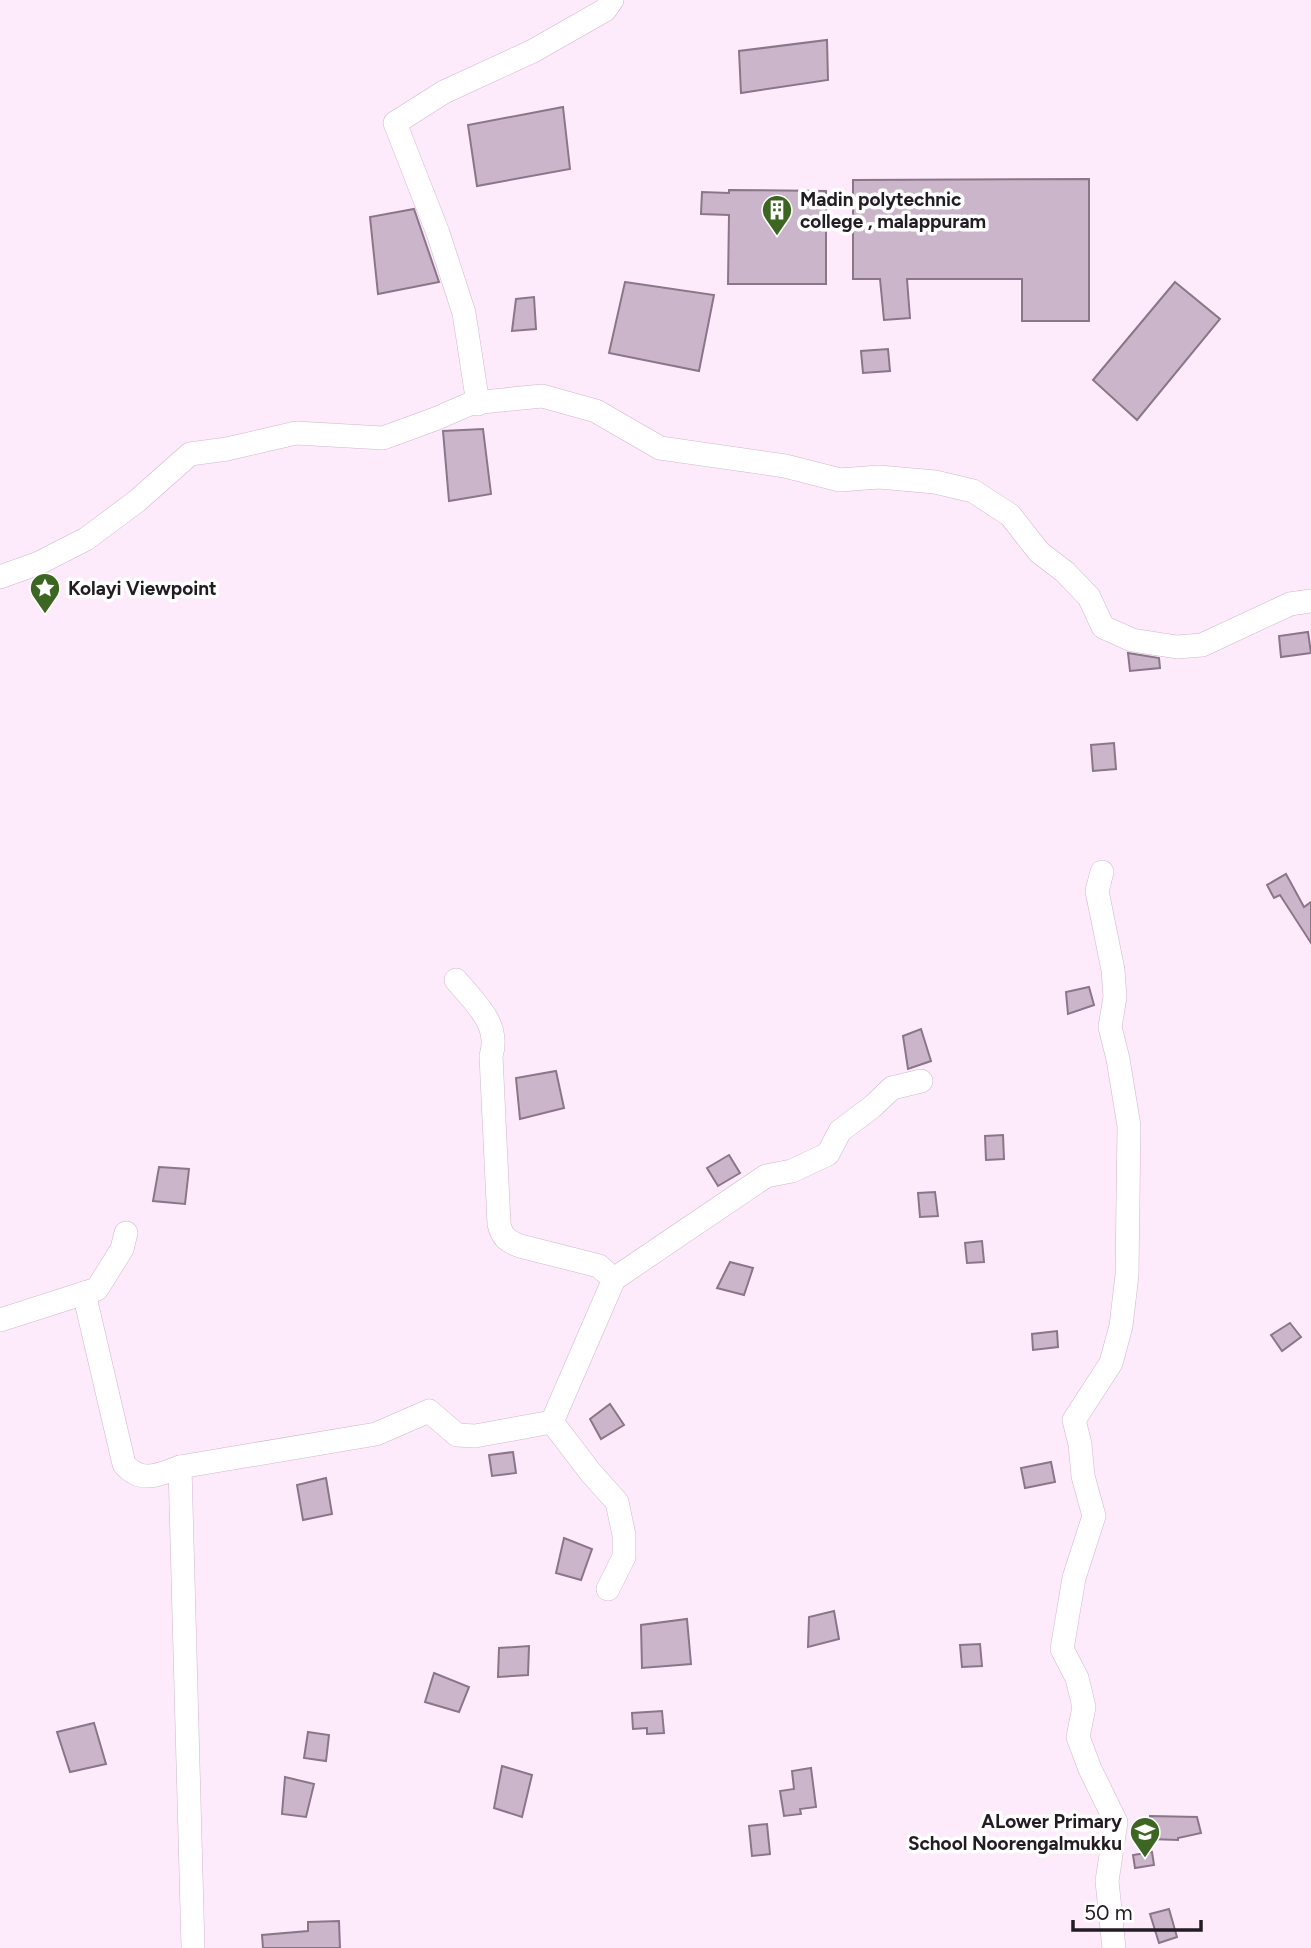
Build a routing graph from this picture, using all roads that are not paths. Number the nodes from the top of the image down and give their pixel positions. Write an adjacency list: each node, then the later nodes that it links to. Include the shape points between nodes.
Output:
1 (612, 0): 2 (street, via 605,10 533,51 444,92 395,124 439,233 464,313)
2 (478, 404): 3 (street, via 383,438 296,433 190,454 86,539); 4 (street, via 542,396 596,411 660,449 785,466 840,480 879,477 973,491 1010,515 1039,552 1089,597 1103,627 1132,640 1177,647 1202,645 1290,604)
3 (0, 577)
4 (1311, 601)
5 (1102, 872): 16 (street, via 1097,891 1115,997 1110,1027 1129,1126 1127,1275 1111,1363 1074,1420 1094,1516 1074,1578 1062,1649 1077,1678 1084,1707 1078,1737 1116,1822 1107,1881)
6 (456, 980): 9 (street, via 494,1032 491,1056 502,1236 520,1246 599,1266)
7 (921, 1081): 9 (street, via 892,1088 840,1131 828,1154 792,1171 766,1176)
8 (126, 1233): 10 (street, via 122,1249 97,1289)
9 (614, 1280): 12 (street)
10 (84, 1293): 11 (street); 13 (street, via 124,1464 142,1477)
11 (0, 1320)
12 (552, 1422): 13 (street, via 457,1435 429,1411 376,1434); 14 (street, via 617,1502 624,1558)
13 (180, 1467): 15 (street)
14 (608, 1589)
15 (194, 1948)
16 (1114, 1948)

